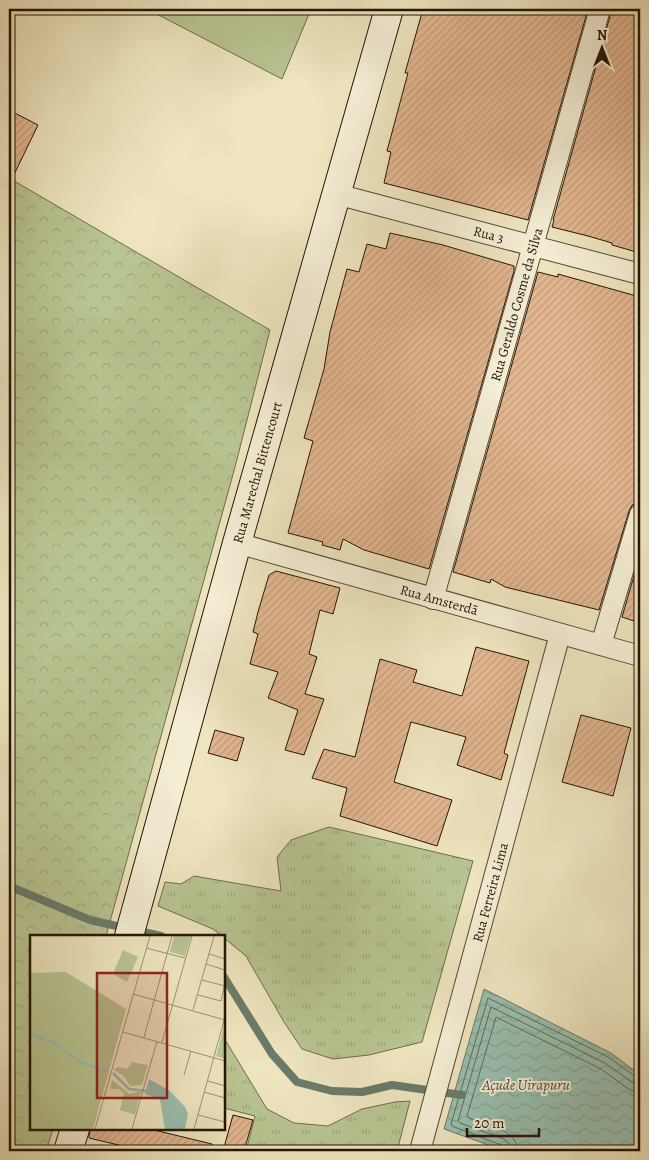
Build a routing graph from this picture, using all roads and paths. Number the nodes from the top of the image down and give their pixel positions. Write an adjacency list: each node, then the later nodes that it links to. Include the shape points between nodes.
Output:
1 (389, 9): 3 (main road, Rua Marechal Bittencourt)
2 (600, 9): 4 (street, Rua Geraldo Cosme da Silva)
3 (336, 194): 4 (street, Rua 3); 7 (main road, Rua Marechal Bittencourt)
4 (533, 247): 5 (street, Rua 3); 8 (street, Rua Geraldo Cosme da Silva)
5 (640, 274)
6 (640, 514): 10 (street)
7 (237, 544): 8 (street, Rua Amsterdã); 12 (main road, Rua Marechal Bittencourt)
8 (433, 599): 9 (street, Rua Amsterdã)
9 (560, 634): 10 (street, Rua Amsterdã); 15 (street, Rua Ferreira Lima)
10 (601, 645): 11 (street, Rua Amsterdã)
11 (640, 656)
12 (129, 935)
13 (75, 1130): 14 (main road)
14 (68, 1151)
15 (420, 1151)

